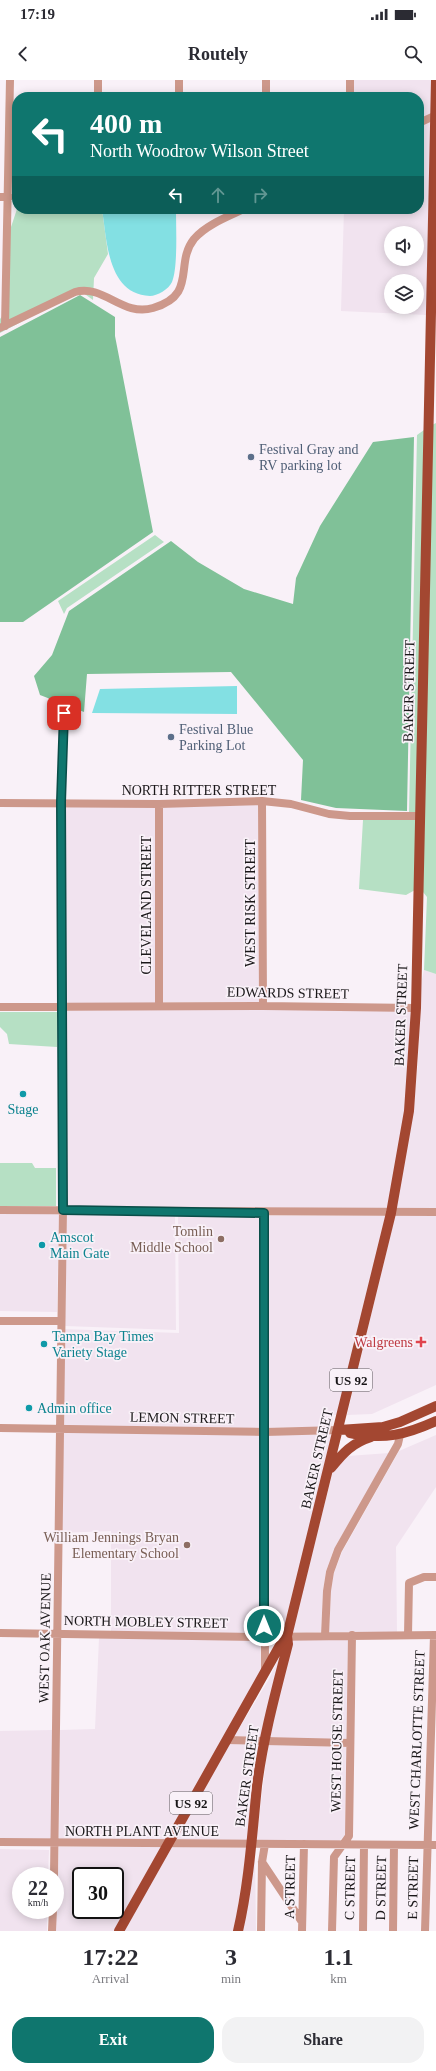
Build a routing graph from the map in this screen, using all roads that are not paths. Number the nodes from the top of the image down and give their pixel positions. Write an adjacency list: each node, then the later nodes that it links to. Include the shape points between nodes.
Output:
1 (10, 80): 14 (street)
2 (98, 80): 7 (street)
3 (179, 80): 8 (street)
4 (266, 80): 9 (street)
5 (350, 80): 10 (street)
6 (436, 80): 11 (main road, BAKER STREET / US 92)
7 (98, 92)
8 (179, 92)
9 (266, 92)
10 (350, 92)
11 (434, 116): 12 (street); 22 (main road, BAKER STREET / US 92)
12 (424, 121)
13 (0, 197): 14 (street)
14 (9, 197): 16 (street)
15 (235, 214): 16 (street, via 210,227 193,240 178,291 166,304 131,309 95,291 85,289)
16 (3, 327)
17 (64, 713): 20 (street, WEST OAK AVENUE)
18 (262, 801): 21 (street, NORTH RITTER STREET); 22 (street, NORTH RITTER STREET, via 350,816); 24 (street, WEST RISK STREET)
19 (0, 802): 20 (street, NORTH RITTER STREET)
20 (61, 802): 21 (street, NORTH RITTER STREET); 26 (street, WEST OAK AVENUE)
21 (159, 804): 23 (street, CLEVELAND STREET)
22 (420, 816): 27 (main road, BAKER STREET / US 92)
23 (159, 1006): 24 (street, EDWARDS STREET); 26 (street, EDWARDS STREET)
24 (263, 1006): 27 (street, EDWARDS STREET)
25 (0, 1007): 26 (street, EDWARDS STREET)
26 (62, 1007): 29 (street, WEST OAK AVENUE)
27 (416, 1008): 32 (main road, BAKER STREET / US 92, via 409,1111)
28 (0, 1210): 29 (street)
29 (63, 1210): 31 (street); 34 (street, WEST OAK AVENUE)
30 (436, 1212): 32 (street)
31 (264, 1213): 32 (street); 42 (street)
32 (391, 1213): 41 (main road, BAKER STREET / US 92)
33 (0, 1321): 34 (street)
34 (61, 1321): 40 (street, WEST OAK AVENUE)
35 (436, 1406): 36 (main road)
36 (418, 1414): 38 (main road); 43 (main road)
37 (436, 1421): 43 (main road)
38 (383, 1427): 41 (main road); 43 (main road)
39 (0, 1428): 40 (street, LEMON STREET)
40 (60, 1429): 42 (street, LEMON STREET); 48 (street, WEST OAK AVENUE)
41 (339, 1430): 42 (street, LEMON STREET); 44 (main road); 45 (main road, BAKER STREET / US 92)
42 (264, 1432): 54 (street)
43 (400, 1435): 44 (main road); 49 (street, via 398,1444 338,1550 330,1572 327,1591)
44 (371, 1437): 45 (main road, via 359,1440 346,1449)
45 (329, 1470): 53 (main road, BAKER STREET / US 92)
46 (436, 1577): 51 (street, via 420,1578 409,1583)
47 (0, 1633): 48 (street, NORTH MOBLEY STREET)
48 (58, 1633): 54 (street, NORTH MOBLEY STREET); 60 (street, WEST OAK AVENUE)
49 (325, 1635): 50 (street, NORTH MOBLEY STREET); 53 (street, NORTH MOBLEY STREET)
50 (352, 1635): 51 (street, NORTH MOBLEY STREET); 58 (street, WEST HOUSE STREET)
51 (408, 1635): 52 (street, NORTH MOBLEY STREET)
52 (435, 1635): 68 (street, WEST CHARLOTTE STREET)
53 (287, 1636): 54 (street, NORTH MOBLEY STREET); 55 (main road, US 92); 57 (main road, BAKER STREET / US 92, via 288,1644)
54 (264, 1637): 55 (street)
55 (265, 1675): 56 (main road, US 92)
56 (227, 1740): 57 (street); 61 (main road, US 92)
57 (264, 1742): 58 (street); 62 (main road, BAKER STREET / US 92)
58 (350, 1743): 65 (street, WEST HOUSE STREET, via 349,1836)
59 (0, 1842): 60 (street, NORTH PLANT AVENUE)
60 (55, 1843): 61 (street, NORTH PLANT AVENUE); 71 (street, WEST OAK AVENUE)
61 (167, 1843): 62 (street, NORTH PLANT AVENUE); 75 (main road, US 92)
62 (252, 1844): 63 (street, NORTH PLANT AVENUE); 76 (main road, BAKER STREET / US 92)
63 (265, 1844): 64 (street, NORTH PLANT AVENUE); 70 (street)
64 (304, 1844): 65 (street, NORTH PLANT AVENUE); 73 (street, A STREET)
65 (342, 1844): 66 (street, NORTH PLANT AVENUE); 79 (street, WEST HOUSE STREET, via 334,1857)
66 (364, 1845): 67 (street, NORTH PLANT AVENUE); 80 (street, C STREET)
67 (394, 1845): 68 (street, NORTH PLANT AVENUE); 81 (street, D STREET)
68 (427, 1845): 69 (street, NORTH PLANT AVENUE); 82 (street, E STREET)
69 (436, 1845)
70 (262, 1862): 73 (street); 77 (street)
71 (54, 1867)
72 (53, 1919): 74 (street)
73 (302, 1922): 78 (street, A STREET)
74 (52, 1931)
75 (119, 1931)
76 (238, 1931)
77 (261, 1931)
78 (302, 1931)
79 (332, 1931)
80 (363, 1931)
81 (393, 1931)
82 (425, 1931)

